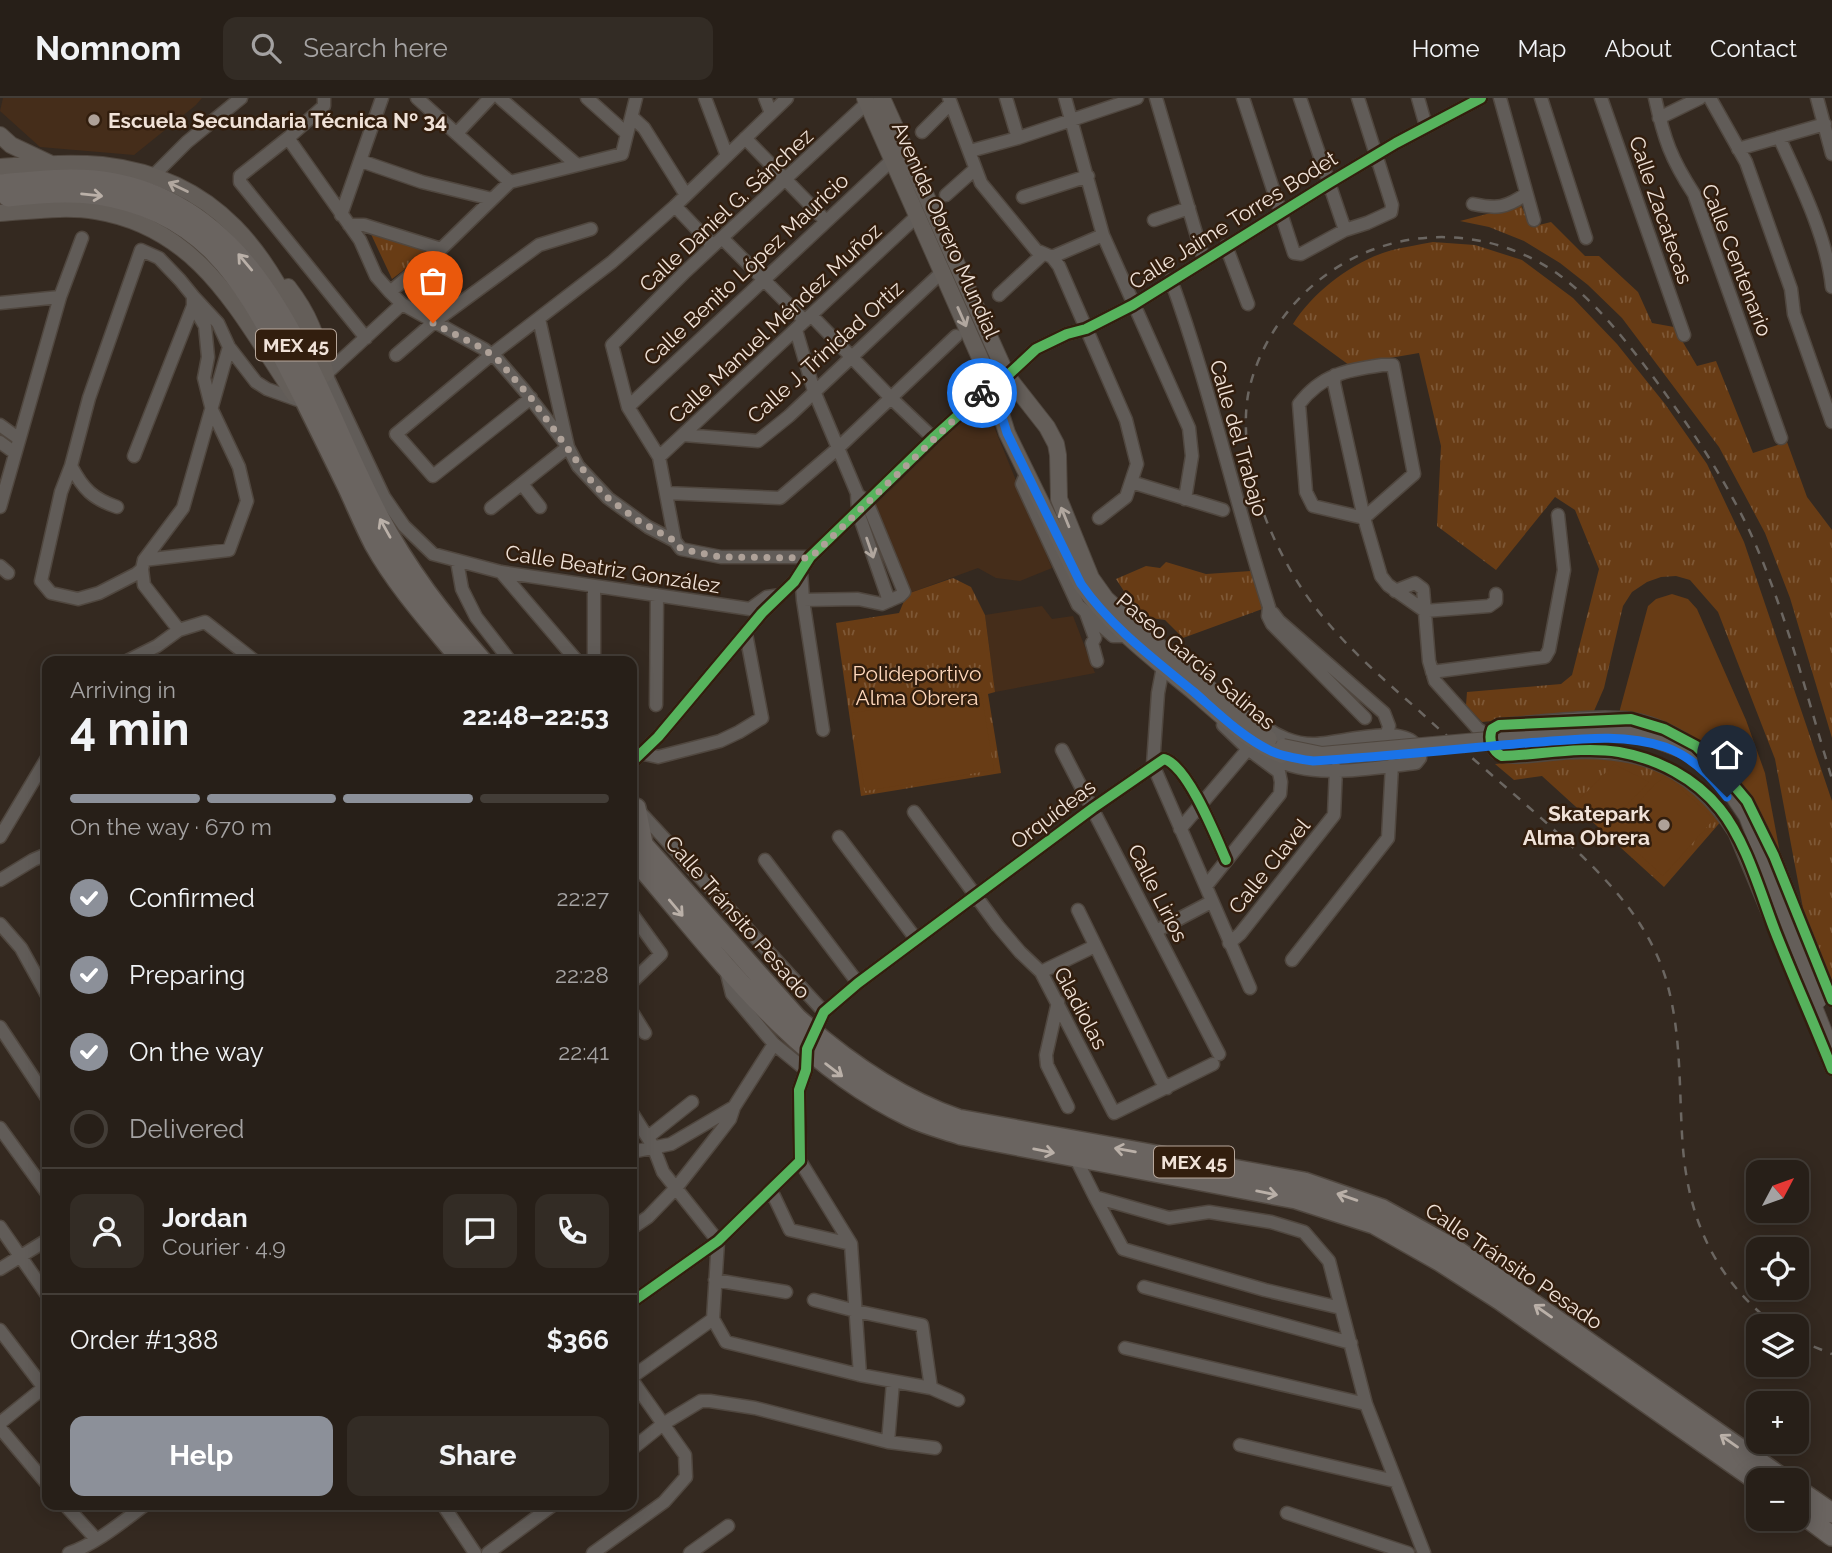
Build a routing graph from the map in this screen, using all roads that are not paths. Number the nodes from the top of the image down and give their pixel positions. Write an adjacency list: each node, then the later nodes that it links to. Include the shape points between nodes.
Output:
1 (241, 98): 55 (street)
2 (324, 98): 41 (street, via 324,106)
3 (382, 98): 50 (street)
4 (417, 98): 37 (street)
5 (490, 98): 37 (street)
6 (500, 98): 52 (street)
7 (587, 98): 38 (street)
8 (636, 98): 31 (street)
9 (705, 98): 48 (street)
10 (765, 98): 30 (street)
11 (787, 98): 30 (street)
12 (1006, 98): 43 (street)
13 (1065, 98): 32 (street)
14 (1137, 98): 32 (street)
15 (1156, 98): 69 (street)
16 (1243, 98): 70 (street)
17 (1300, 98): 59 (street)
18 (1358, 98): 47 (street)
19 (1418, 98): 35 (street)
20 (1481, 98): 35 (street, Calle Jaime Torres Bodet)
21 (1500, 98): 61 (street)
22 (1541, 98): 80 (street)
23 (1601, 98): 104 (street, Calle Zacatecas)
24 (1655, 98): 33 (street, Calle Centenario)
25 (1700, 98): 33 (street)
26 (1710, 98): 44 (street)
27 (1817, 98): 34 (street)
28 (876, 99): 49 (main road, Avenida Obrero Mundial); 57 (street, Calle Daniel G. Sánchez); 113 (main road, Avenida Obrero Mundial)
29 (950, 100): 36 (street); 45 (street)
30 (771, 113): 42 (street)
31 (632, 117): 38 (street); 62 (street, via 644,128)
32 (1071, 118): 43 (street); 56 (street)
33 (1659, 118): 128 (street, Calle Centenario, via 1674,163 1694,194)
34 (1825, 124): 40 (street); 46 (street)
35 (1426, 127): 47 (street, Calle Jaime Torres Bodet)
36 (922, 132)
37 (457, 133): 58 (street)
38 (626, 133): 52 (street, via 622,154)
39 (0, 135): 51 (main road)
40 (1779, 137): 44 (street); 91 (street, via 1809,206)
41 (288, 138): 73 (street); 106 (street, via 240,176 240,182)
42 (746, 138): 48 (street); 57 (street)
43 (1018, 138): 45 (street)
44 (1738, 149): 123 (street, via 1791,289 1794,314)
45 (970, 150): 54 (street)
46 (1832, 154)
47 (1376, 155): 59 (street, Calle Jaime Torres Bodet); 78 (street, via 1391,212)
48 (727, 156): 62 (street)
49 (891, 160): 72 (main road, Avenida Obrero Mundial); 76 (street, Calle Benito López Mauricio)
50 (361, 161): 66 (street); 73 (street)
51 (51, 164): 53 (main road); 55 (main road, via 103,166)
52 (577, 166): 58 (street)
53 (0, 167)
54 (974, 170): 63 (street); 85 (street, via 1036,250)
55 (153, 176): 87 (main road, one-way to 55, via 216,208)
56 (1088, 176): 65 (street); 79 (street)
57 (786, 180): 76 (street); 82 (street, Calle Daniel G. Sánchez)
58 (510, 182): 66 (street)
59 (1329, 183): 70 (street, Calle Jaime Torres Bodet); 78 (street)
60 (0, 184): 116 (main road, MEX 45, one-way to 60, via 282,316 253,272 219,234 188,211 105,181)
61 (1526, 194): 67 (street, via 1504,207); 75 (street)
62 (686, 195): 68 (street)
63 (946, 195)
64 (0, 197): 122 (main road, MEX 45, one-way to 122, via 97,195 139,205 188,230 248,292)
65 (1023, 197)
66 (492, 199): 84 (street)
67 (1473, 204)
68 (675, 206): 82 (street); 100 (street)
69 (1189, 208): 74 (street); 86 (street)
70 (1280, 213): 78 (street, via 1294,253 1306,253); 83 (street, Calle Jaime Torres Bodet)
71 (0, 214): 119 (main road, via 96,211 148,227 173,242 227,291)
72 (916, 217): 88 (main road, Avenida Obrero Mundial); 101 (street, Calle Manuel Méndez Muñoz)
73 (345, 220): 84 (street); 92 (street)
74 (1154, 220)
75 (1534, 220)
76 (826, 221): 89 (street, Calle Benito López Mauricio)
77 (591, 229): 102 (street, via 539,245)
78 (1345, 230)
79 (1103, 235): 85 (street); 99 (street)
80 (1586, 237)
81 (82, 238): 94 (street)
82 (718, 242): 89 (street); 120 (street, Calle Daniel G. Sánchez, via 612,345)
83 (1226, 246): 86 (street, Calle Jaime Torres Bodet); 98 (street)
84 (441, 249): 92 (street)
85 (1048, 256): 93 (street); 103 (street, via 1059,266)
86 (1204, 260): 90 (street, Calle Jaime Torres Bodet)
87 (266, 263): 111 (main road, via 305,309); 116 (main road, via 296,318)
88 (942, 272): 110 (street, Calle J. Trinidad Ortiz); 114 (main road, Avenida Obrero Mundial, one-way to 114)
89 (765, 279): 101 (street); 120 (street, Calle Benito López Mauricio)
90 (1171, 280): 99 (street, Calle Jaime Torres Bodet); 162 (street, Calle del Trabajo)
91 (1832, 288)
92 (390, 292): 97 (street)
93 (999, 295)
94 (60, 297): 96 (street); 126 (street)
95 (193, 301): 107 (street, via 218,323); 121 (street, via 205,326 208,357 204,379); 133 (street); 135 (street, via 159,258 141,250 89,398)
96 (0, 303)
97 (402, 304): 102 (street); 106 (street)
98 (1248, 304)
99 (1133, 305): 103 (street, Calle Jaime Torres Bodet); 139 (street, via 1189,428 1192,456)
100 (539, 319): 109 (street); 130 (street)
101 (804, 322): 110 (street); 115 (street); 125 (street, Calle Manuel Méndez Muñoz)
102 (433, 323): 108 (street); 109 (street)
103 (1086, 329): 113 (street, Calle Jaime Torres Bodet, via 1037,349); 136 (street, via 1126,420 1137,464)
104 (1684, 335)
105 (956, 336): 118 (street)
106 (366, 338): 111 (street)
107 (229, 347): 119 (street, via 256,382); 121 (street)
108 (396, 355)
109 (491, 355): 117 (street); 117 (street, via 396,434 433,476)
110 (853, 357): 115 (street, Calle J. Trinidad Ortiz); 118 (street)
111 (326, 374): 151 (street, Calle Beatriz González, via 395,514 433,554)
112 (1335, 375): 148 (street); 148 (street, via 1318,384 1299,404 1306,492 1313,506); 148 (street, via 1393,365 1414,474)
113 (1007, 376): 114 (street, Calle Jaime Torres Bodet); 161 (main road, Avenida Obrero Mundial, one-way to 113, via 1091,578 1059,499 1056,444)
114 (992, 384): 127 (street, Calle Jaime Torres Bodet); 161 (main road, Avenida Obrero Mundial, via 1007,433)
115 (814, 391): 125 (street, Calle J. Trinidad Ortiz, via 758,441); 131 (street)
116 (323, 397): 170 (main road, MEX 45, one-way to 116, via 403,562)
117 (531, 398): 130 (street)
118 (891, 398): 127 (street); 131 (street)
119 (298, 400): 122 (main road)
120 (628, 407): 134 (street)
121 (212, 410): 152 (street, via 183,508); 152 (street, via 239,467 247,501 229,550)
122 (312, 414): 169 (main road, MEX 45, via 374,543 405,590)
123 (1832, 422)
124 (0, 425): 126 (street)
125 (684, 435): 134 (street, Calle Manuel Méndez Muñoz)
126 (18, 438): 132 (street)
127 (933, 438): 142 (street, Calle Jaime Torres Bodet)
128 (1781, 438)
129 (0, 442): 132 (street)
130 (568, 447): 137 (street); 149 (street, via 578,466 608,498)
131 (836, 449): 138 (street, via 780,498); 142 (street)
132 (15, 453): 140 (street)
133 (134, 456)
134 (659, 457): 138 (street)
135 (71, 466): 143 (street, via 99,501); 152 (street, via 41,580 51,593 78,599 136,574)
136 (1131, 482): 139 (street); 147 (street, via 1126,498)
137 (522, 484): 141 (street); 144 (street)
138 (666, 493): 149 (street)
139 (1185, 499): 145 (street)
140 (0, 507)
141 (540, 507)
142 (862, 507): 150 (street, Calle Jaime Torres Bodet); 160 (street, one-way to 160); 160 (street, via 904,592)
143 (117, 508)
144 (491, 508)
145 (1223, 510)
146 (1558, 515): 176 (street, via 1564,569 1545,657)
147 (1099, 518)
148 (1364, 518): 156 (street, via 1381,576)
149 (675, 541): 150 (street, via 681,549 721,557)
150 (810, 558): 154 (street, Calle Jaime Torres Bodet)
151 (458, 561): 153 (street, Calle Beatriz González); 171 (street, via 462,589 471,608)
152 (143, 564): 165 (street, via 144,585)
153 (501, 572): 155 (street, Calle Beatriz González); 172 (street)
154 (801, 572): 159 (street); 163 (street, via 781,595)
155 (594, 587): 158 (street, Calle Beatriz González); 173 (street)
156 (1395, 591): 164 (street); 164 (street, via 1420,585)
157 (1496, 594): 164 (street, via 1496,601 1489,606)
158 (657, 595): 163 (street, Calle Beatriz González); 178 (street)
159 (803, 600): 160 (street); 181 (street)
160 (889, 601)
161 (1096, 606): 174 (street, via 1092,643); 175 (main road, Paseo García Salinas); 179 (main road, Paseo García Salinas)
162 (1269, 607): 180 (street, Calle del Trabajo, via 1268,616 1286,641); 183 (street, via 1279,621 1384,713)
163 (756, 611): 166 (street)
164 (1425, 611): 176 (street)
165 (179, 630): 167 (street); 168 (street, via 205,622)
166 (746, 634): 188 (street); 189 (street, via 762,718 720,741 658,757)
167 (137, 656)
168 (248, 656)
169 (459, 656)
170 (478, 656)
171 (507, 656)
172 (573, 656)
173 (594, 656)
174 (1097, 661)
175 (1163, 667): 177 (main road, Paseo García Salinas); 190 (street)
176 (1432, 672): 184 (street, via 1442,691)
177 (1207, 704): 182 (main road, Paseo García Salinas); 185 (street)
178 (656, 705)
179 (1237, 713): 183 (street, via 1250,716 1281,737 1310,744); 187 (main road, Paseo García Salinas)
180 (1365, 718)
181 (823, 730)
182 (1242, 733): 187 (main road, Paseo García Salinas, via 1270,750); 193 (street, via 1254,748 1276,761 1309,769)
183 (1387, 734): 191 (street, via 1412,741 1420,758 1416,763)
184 (1489, 736): 224 (street, via 1499,725 1631,719 1664,729 1696,747 1747,801 1774,856); 234 (street, via 1502,756 1618,752 1665,766 1699,788 1735,833)
185 (1248, 749): 194 (street); 205 (street, via 1279,772 1280,794)
186 (1062, 750): 196 (street, Calle Lirios)
187 (1283, 751): 224 (main road, Paseo García Salinas, bridge, via 1313,761 1601,738 1636,740 1673,750 1709,775 1738,814)
188 (637, 756)
189 (637, 757)
190 (1153, 765): 194 (street, via 1164,759 1174,764); 196 (street, Orquídeas); 198 (street)
191 (1392, 765): 193 (street); 217 (street, via 1388,838)
192 (42, 766): 199 (street)
193 (1336, 769): 215 (street, Calle Clavel, via 1334,815)
194 (1202, 803): 198 (street); 205 (street)
195 (637, 807): 226 (street)
196 (1093, 808): 208 (street, Orquídeas); 213 (street, Calle Lirios)
197 (915, 812): 208 (street, Gladiolas)
198 (1180, 829): 207 (street)
199 (0, 837)
200 (839, 837): 214 (street)
201 (637, 854): 231 (main road, Calle Tránsito Pesado / MEX 45, via 775,995)
202 (637, 855): 218 (main road, Calle Tránsito Pesado / MEX 45, one-way to 218)
203 (42, 856): 206 (street)
204 (765, 860): 221 (street)
205 (1226, 860): 207 (street)
206 (0, 880)
207 (1206, 886): 209 (street)
208 (977, 895): 214 (street, Orquídeas); 219 (street, Gladiolas, via 1020,953)
209 (1211, 902): 213 (street); 215 (street)
210 (1078, 910): 216 (street)
211 (637, 921): 220 (street, via 661,954)
212 (0, 924): 222 (street, via 21,948)
213 (1156, 931): 236 (street, Calle Lirios, via 1216,1059)
214 (916, 939): 221 (street, Orquídeas)
215 (1229, 943): 223 (street)
216 (1096, 946): 219 (street); 236 (street)
217 (1292, 960)
218 (726, 969): 231 (main road, Calle Tránsito Pesado / MEX 45, via 758,1004); 232 (street, via 732,994)
219 (1041, 972): 225 (street, Gladiolas)
220 (637, 977)
221 (858, 983): 226 (street, Orquídeas)
222 (42, 986)
223 (1250, 988)
224 (1821, 1001): 229 (main road, Paseo García Salinas); 233 (main road, Paseo García Salinas)
225 (1058, 1002): 236 (street, Gladiolas, via 1114,1113); 240 (street, via 1046,1065)
226 (824, 1012): 231 (street)
227 (637, 1020): 230 (street)
228 (0, 1027): 237 (street)
229 (1832, 1028)
230 (645, 1033)
231 (810, 1041): 235 (street); 245 (main road, Calle Tránsito Pesado / MEX 45, one-way to 245, via 871,1096 912,1118 961,1135); 285 (main road, Calle Tránsito Pesado / MEX 45, one-way to 231, via 1458,1251 1382,1209 1304,1182 958,1119 916,1102)
232 (775, 1044): 235 (street); 239 (street)
233 (1832, 1052)
234 (1832, 1069)
235 (806, 1070): 246 (street, via 799,1090)
236 (1167, 1088)
237 (42, 1090)
238 (692, 1102): 243 (street)
239 (734, 1107): 243 (street, via 671,1144); 248 (street, via 730,1119)
240 (1068, 1107)
241 (637, 1121): 243 (street)
242 (0, 1128): 247 (street)
243 (650, 1142): 244 (street); 248 (street)
244 (637, 1149)
245 (1076, 1157): 250 (street); 286 (main road, Calle Tránsito Pesado / MEX 45, one-way to 286, via 1296,1199 1374,1224 1500,1300)
246 (800, 1161): 249 (street); 255 (street)
247 (42, 1186)
248 (676, 1188): 251 (street); 253 (street)
249 (771, 1191): 253 (street); 255 (street, via 790,1230)
250 (1095, 1197): 264 (street, via 1123,1249); 264 (street, via 1169,1218 1209,1212 1304,1232 1329,1261)
251 (637, 1225)
252 (0, 1227): 256 (street)
253 (718, 1241): 258 (street); 262 (street)
254 (42, 1243): 256 (street)
255 (851, 1244): 265 (street)
256 (21, 1256): 257 (street); 259 (street)
257 (0, 1269)
258 (715, 1280): 261 (street); 266 (street)
259 (42, 1287)
260 (1144, 1287): 268 (street)
261 (786, 1292)
262 (637, 1298)
263 (814, 1300): 265 (street)
264 (1341, 1308): 268 (street)
265 (856, 1311): 271 (street); 275 (street, via 922,1325)
266 (713, 1319): 270 (street); 271 (street, via 726,1342)
267 (0, 1330): 273 (street)
268 (1350, 1343): 278 (street)
269 (1125, 1348): 278 (street)
270 (637, 1374)
271 (860, 1375): 272 (street)
272 (893, 1382): 275 (street); 281 (street)
273 (42, 1383)
274 (637, 1385): 279 (street)
275 (931, 1388): 277 (street)
276 (42, 1391): 280 (street)
277 (958, 1400)
278 (1366, 1404): 288 (street)
279 (663, 1424): 281 (street, via 701,1401 710,1401 755,1408); 282 (street); 303 (street, via 685,1455 686,1477 664,1502)
280 (0, 1426): 287 (street)
281 (888, 1443): 284 (street)
282 (637, 1445)
283 (1240, 1445): 288 (street)
284 (935, 1448)
285 (1768, 1468)
286 (1746, 1473)
287 (42, 1478)
288 (1395, 1481): 306 (street)
289 (1809, 1497): 295 (main road)
290 (70, 1510): 299 (street)
291 (138, 1510): 299 (street)
292 (449, 1510): 301 (street)
293 (546, 1510): 302 (street)
294 (1287, 1513): 305 (street)
295 (1832, 1513)
296 (1809, 1519): 298 (main road)
297 (728, 1525): 304 (street)
298 (1832, 1536)
299 (96, 1539): 300 (street)
300 (69, 1553)
301 (475, 1553)
302 (488, 1553)
303 (593, 1553)
304 (690, 1553)
305 (1408, 1553)
306 (1424, 1553)

